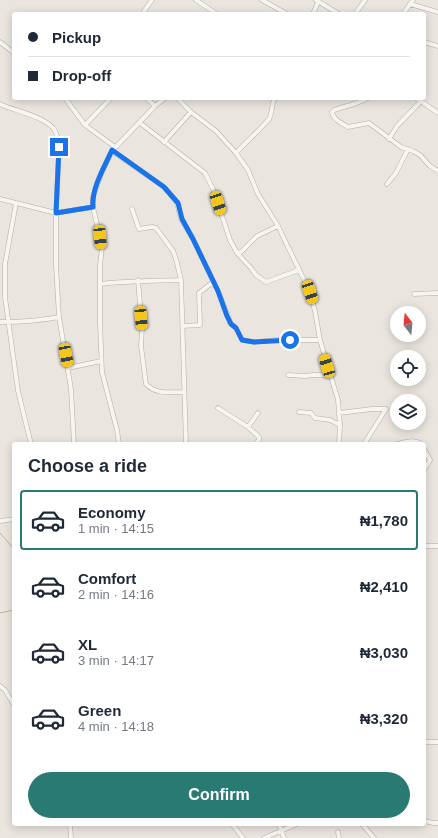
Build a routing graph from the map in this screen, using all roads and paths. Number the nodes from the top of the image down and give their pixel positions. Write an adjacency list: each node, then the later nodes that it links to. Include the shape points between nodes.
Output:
1 (152, 0): 7 (street)
2 (196, 0): 8 (street)
3 (262, 0): 9 (street)
4 (366, 0): 12 (street)
5 (317, 1): 10 (street); 11 (street)
6 (411, 2): 13 (street); 14 (street)
7 (143, 12)
8 (214, 12)
9 (283, 12)
10 (314, 12)
11 (335, 12)
12 (357, 12)
13 (404, 12)
14 (438, 12)
15 (0, 42): 18 (street)
16 (426, 43): 17 (street)
17 (438, 46)
18 (12, 51)
19 (67, 100): 32 (street)
20 (109, 100): 32 (street)
21 (148, 100): 28 (street)
22 (162, 100): 28 (street)
23 (179, 100): 29 (street)
24 (274, 100): 37 (street, via 273,112 268,119)
25 (364, 100): 33 (street, via 334,110 333,115 348,127 369,124)
26 (421, 101): 30 (street); 33 (street, via 397,126)
27 (0, 104): 44 (street, via 42,120 55,132 59,147)
28 (155, 106): 31 (street)
29 (190, 112): 34 (street); 37 (street, via 216,131)
30 (438, 113)
31 (140, 123): 34 (street); 35 (street)
32 (85, 124): 35 (street)
33 (389, 139): 36 (street)
34 (164, 142): 46 (street, via 205,173)
35 (114, 149): 42 (street, via 102,172 93,197); 56 (street, via 164,187 178,203 182,219 218,291)
36 (408, 149): 38 (street, via 420,155); 39 (street, via 396,173)
37 (236, 153): 45 (street)
38 (438, 171)
39 (387, 184)
40 (0, 199): 41 (street)
41 (16, 203): 44 (street); 55 (street, via 5,264 5,297)
42 (93, 207): 44 (street); 50 (street, via 102,247)
43 (132, 209): 49 (street, via 139,229 156,228 167,242 176,259)
44 (56, 213): 53 (street)
45 (278, 226): 46 (street, via 257,236); 47 (street)
46 (237, 253): 47 (street, via 256,275 266,282)
47 (299, 270): 58 (street, via 316,311)
48 (138, 280): 49 (street); 50 (street); 63 (street, via 141,346 146,384 160,392)
49 (181, 280): 57 (street)
50 (101, 284): 59 (street)
51 (438, 293): 52 (street)
52 (414, 294)
53 (58, 317): 55 (street); 60 (street)
54 (0, 322): 55 (street)
55 (9, 322): 70 (street, via 18,391)
56 (231, 324): 57 (street, via 213,282 199,293 200,325); 58 (street, via 242,340)
57 (183, 326): 63 (street)
58 (320, 340): 61 (street)
59 (101, 361): 60 (street); 72 (street)
60 (68, 368): 71 (street)
61 (330, 375): 62 (street); 67 (street, via 338,400)
62 (288, 376)
63 (184, 392): 73 (street)
64 (218, 408): 69 (street)
65 (299, 412): 68 (street, via 310,413 315,418 330,420)
66 (258, 413): 69 (street)
67 (339, 413): 68 (street); 76 (street, via 386,409)
68 (340, 425): 75 (street)
69 (248, 427): 74 (street, via 259,437)
70 (31, 442)
71 (74, 442)
72 (119, 442)
73 (186, 442)
74 (256, 442)
75 (339, 442)
76 (365, 442)
77 (408, 442): 78 (street)
78 (419, 442)
79 (426, 453): 80 (street, via 430,460)
80 (426, 467)
81 (12, 519): 82 (street)
82 (0, 521)
83 (426, 546): 84 (street)
84 (438, 546)
85 (0, 686): 86 (street)
86 (12, 702)
87 (426, 742): 88 (street)
88 (438, 742)
89 (426, 822): 90 (street)
90 (438, 823)
91 (70, 826): 98 (street)
92 (234, 826): 99 (street)
93 (280, 826): 96 (street)
94 (292, 826): 96 (street)
95 (364, 826): 103 (street)
96 (281, 831): 100 (street); 101 (street)
97 (338, 832): 102 (street)
98 (71, 838)
99 (243, 838)
100 (264, 838)
101 (284, 838)
102 (339, 838)
103 (374, 838)

